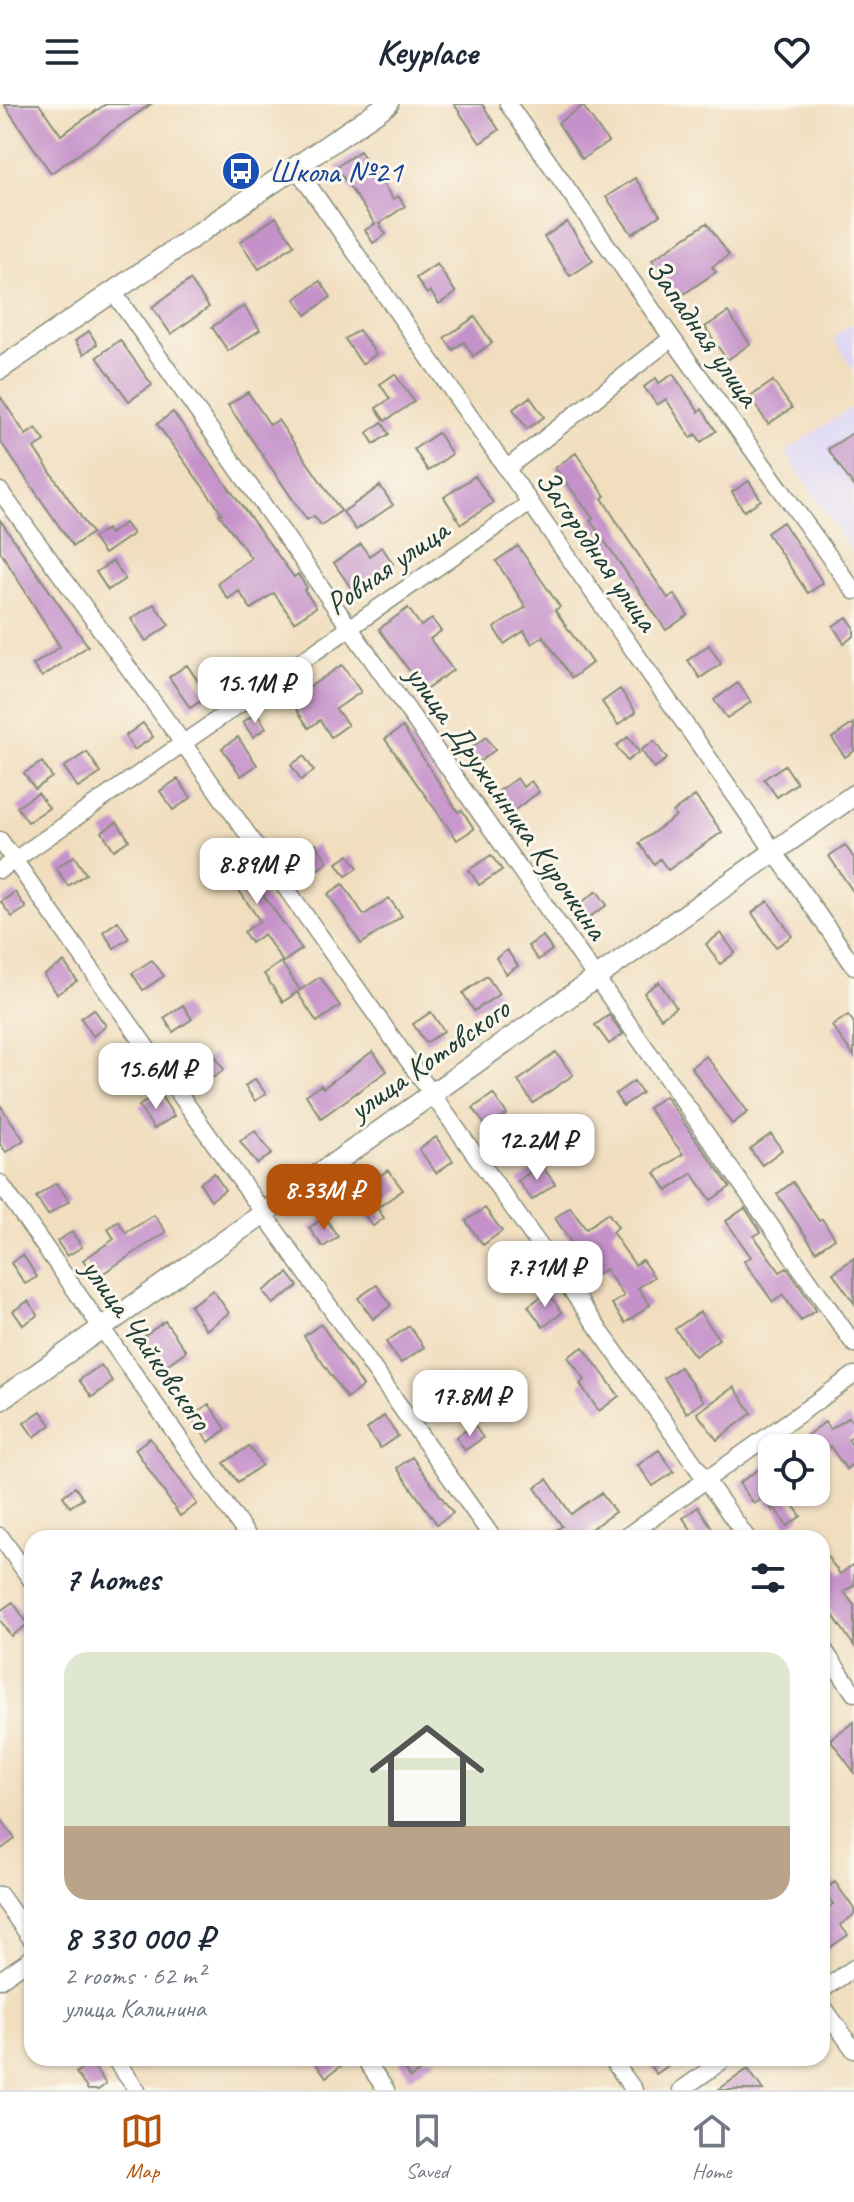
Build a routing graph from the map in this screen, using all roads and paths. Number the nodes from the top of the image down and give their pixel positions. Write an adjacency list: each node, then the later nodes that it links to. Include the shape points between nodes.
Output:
1 (388, 104): 3 (street)
2 (508, 104): 5 (street, Западная улица)
3 (295, 166): 4 (street); 7 (street, Загородная улица)
4 (114, 293): 6 (street); 11 (street, улица Дружинника Курочкина)
5 (672, 338): 7 (street); 10 (street, Западная улица)
6 (0, 369)
7 (506, 469): 9 (street, Загородная улица)
8 (0, 491): 12 (street)
9 (530, 503): 11 (street, Ровная улица); 15 (street, Загородная улица)
10 (854, 591)
11 (350, 627): 12 (street, Ровная улица); 18 (street, улица Дружинника Курочкина)
12 (183, 743): 16 (street, Ровная улица); 19 (street)
13 (854, 795): 15 (street, улица Котовского)
14 (0, 840): 16 (street)
15 (773, 853): 17 (street, Загородная улица); 18 (street, улица Котовского)
16 (7, 865): 21 (street)
17 (854, 966)
18 (596, 978): 19 (street, улица Котовского); 23 (street, улица Дружинника Курочкина)
19 (431, 1095): 21 (street, улица Котовского); 26 (street)
20 (0, 1183): 22 (street, улица Чайковского)
21 (264, 1213): 22 (street, улица Котовского); 28 (street)
22 (102, 1328): 25 (street, улица Котовского); 27 (street, улица Чайковского)
23 (854, 1344)
24 (854, 1375): 26 (street)
25 (0, 1400)
26 (707, 1479): 29 (street); 30 (street)
27 (243, 1530)
28 (487, 1530)
29 (635, 1530)
30 (742, 1530)
31 (0, 1536): 32 (street)
32 (24, 1570)
33 (830, 1658): 34 (street)
34 (854, 1693)
35 (0, 1895): 36 (street)
36 (24, 1929)
37 (24, 1964): 39 (street)
38 (854, 1968): 40 (street)
39 (0, 1980)
40 (830, 1984)
41 (830, 2016): 42 (street)
42 (854, 2050)
43 (120, 2066): 47 (street)
44 (370, 2066): 48 (street)
45 (617, 2066): 49 (street)
46 (715, 2066): 50 (street)
47 (137, 2090)
48 (386, 2090)
49 (634, 2090)
50 (681, 2090)

